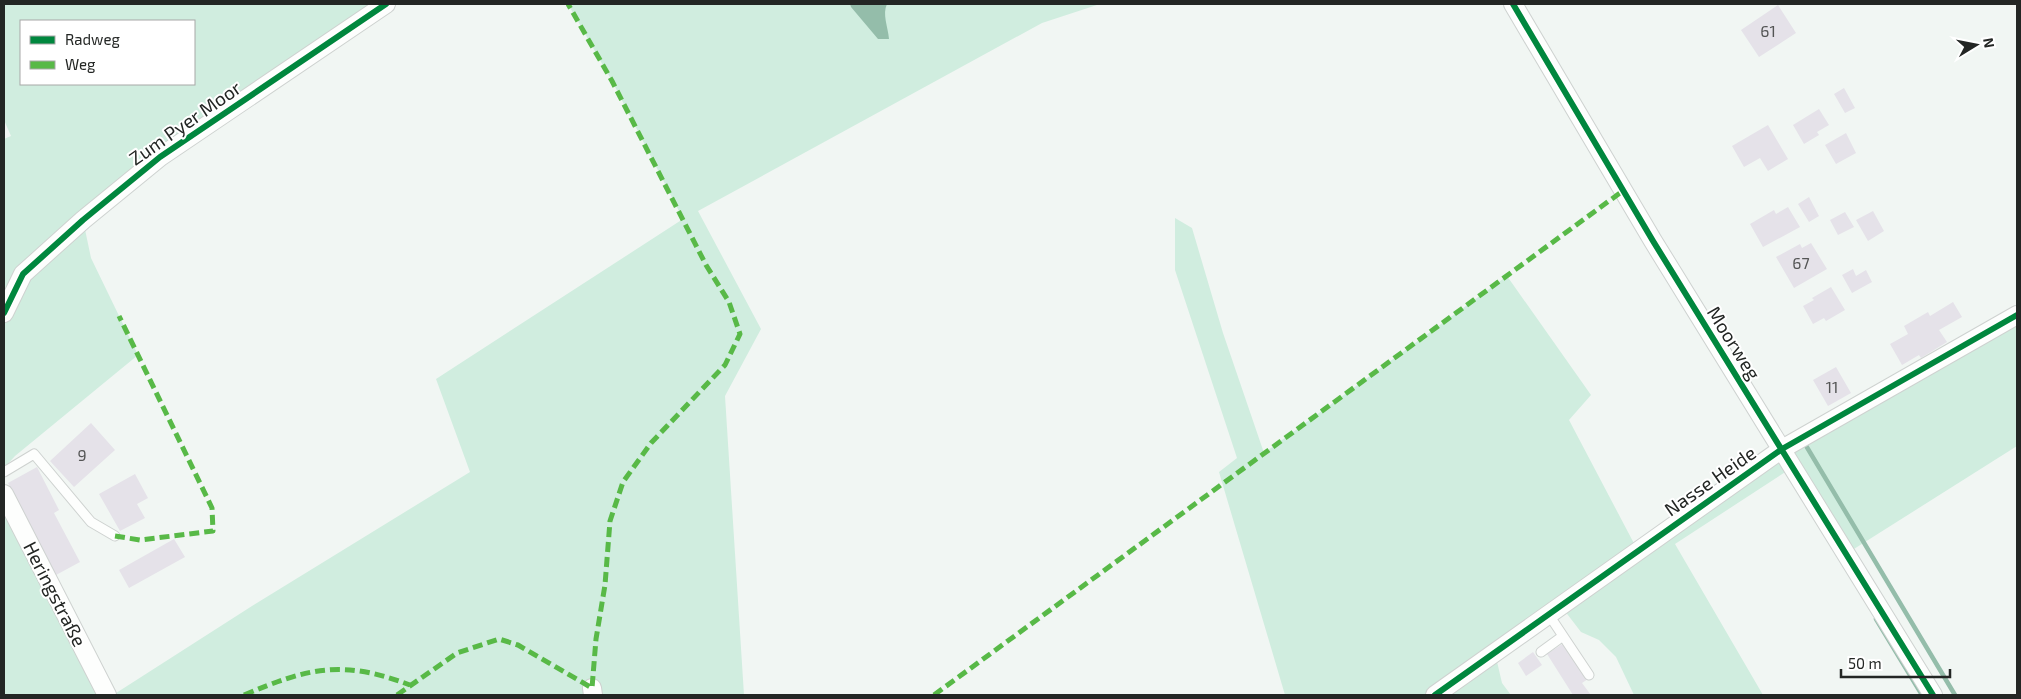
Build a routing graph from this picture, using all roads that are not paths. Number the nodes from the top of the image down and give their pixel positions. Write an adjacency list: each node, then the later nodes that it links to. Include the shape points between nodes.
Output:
1 (386, 4): 3 (street, Zum Pyer Moor, via 160,156 23,274)
2 (1513, 4): 5 (street, Moorweg)
3 (4, 313)
4 (2017, 315): 5 (street, Nasse Heide)
5 (1782, 449): 9 (street, Nasse Heide); 15 (street, Moorweg)
6 (4, 472): 8 (lane, via 34,454 91,522)
7 (4, 494): 13 (street, Heringstraße)
8 (115, 536)
9 (1549, 615): 10 (lane); 14 (street, Nasse Heide)
10 (1563, 636): 11 (lane); 12 (lane)
11 (1540, 652)
12 (1589, 675)
13 (107, 695)
14 (1435, 695)
15 (1932, 695)

